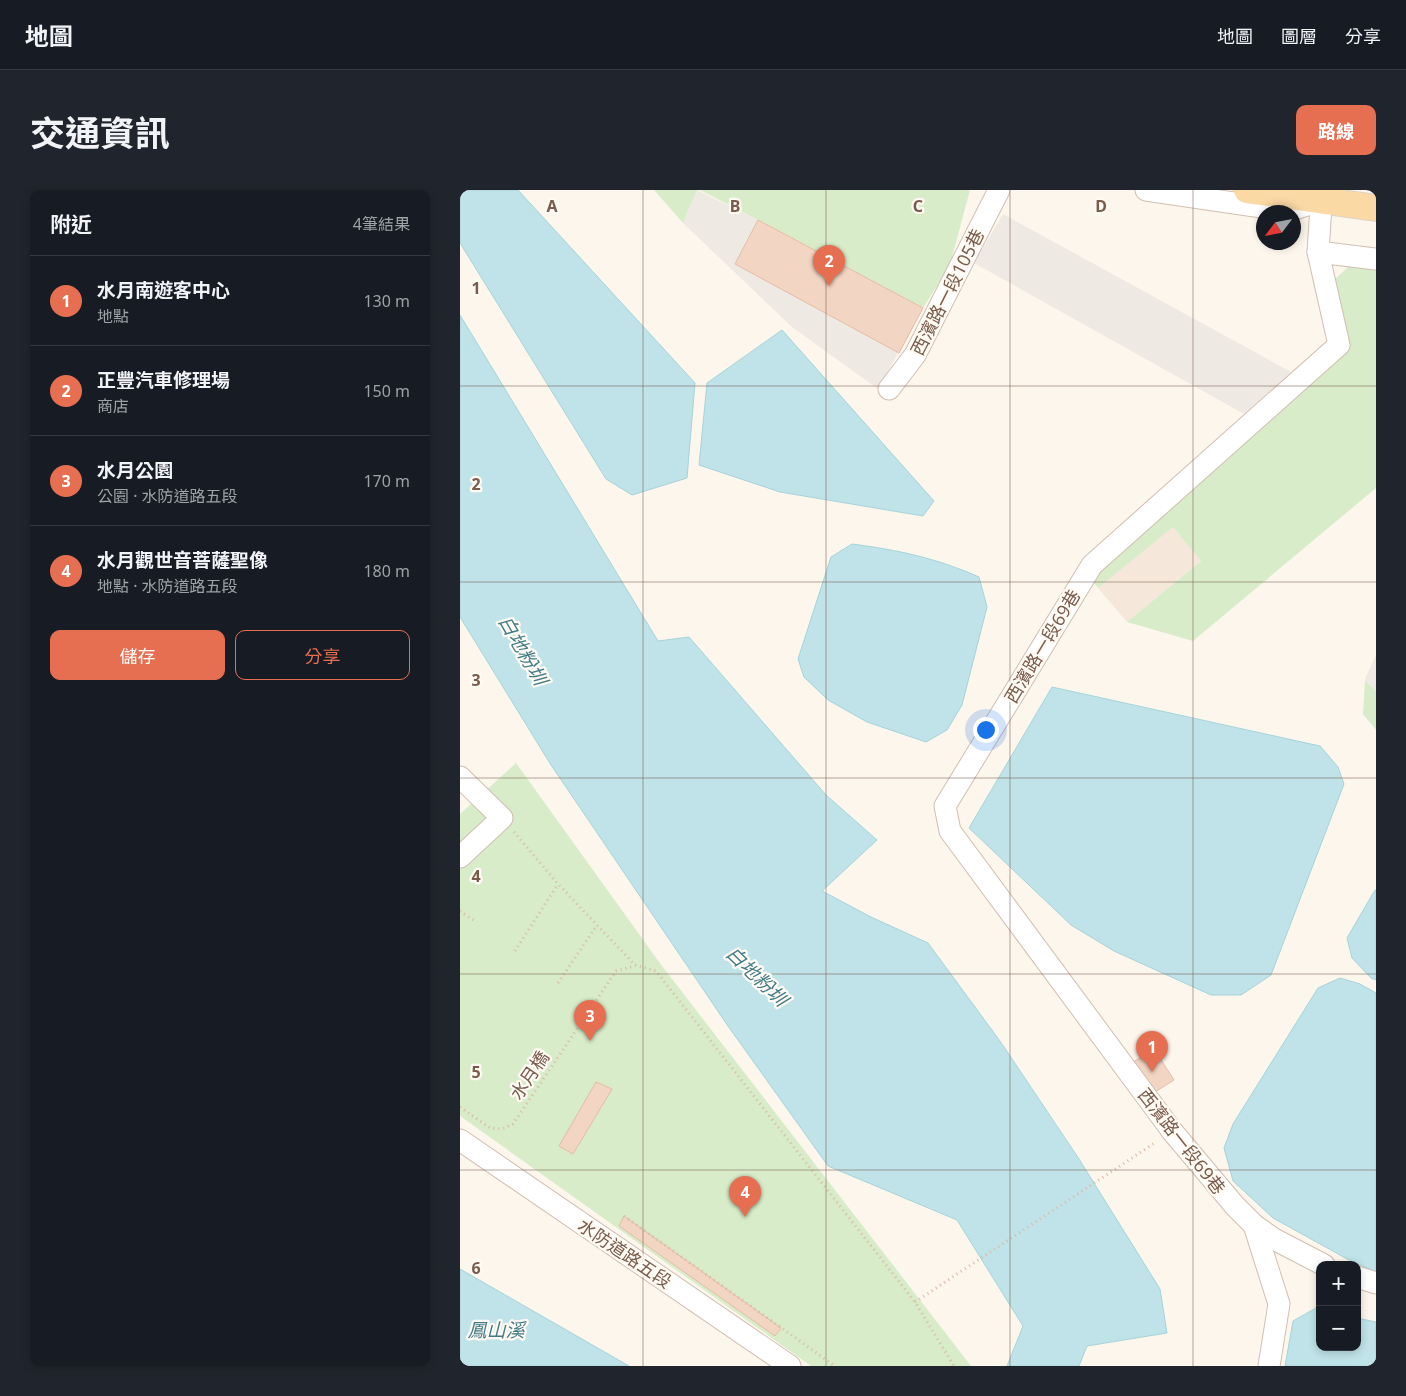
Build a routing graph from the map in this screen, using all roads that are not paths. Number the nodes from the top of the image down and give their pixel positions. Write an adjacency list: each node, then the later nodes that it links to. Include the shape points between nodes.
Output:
1 (999, 190): 8 (street, 西濱路一段105巷, via 915,355)
2 (1146, 190): 4 (street, via 1288,211)
3 (1247, 190): 4 (main road)
4 (1322, 195): 5 (main road); 6 (street)
5 (1376, 208)
6 (1318, 252): 7 (street); 12 (street, 西濱路一段69巷, via 1339,345 1092,565 945,806 950,831 1172,1132)
7 (1376, 259)
8 (889, 389)
9 (460, 777): 10 (street, via 502,818)
10 (460, 857)
11 (460, 1140): 16 (street, 水防道路五段)
12 (1254, 1225): 13 (street, 西濱路一段69巷); 17 (street, via 1279,1304)
13 (1316, 1261)
14 (1361, 1277): 15 (street)
15 (1376, 1283)
16 (790, 1366)
17 (1269, 1366)

